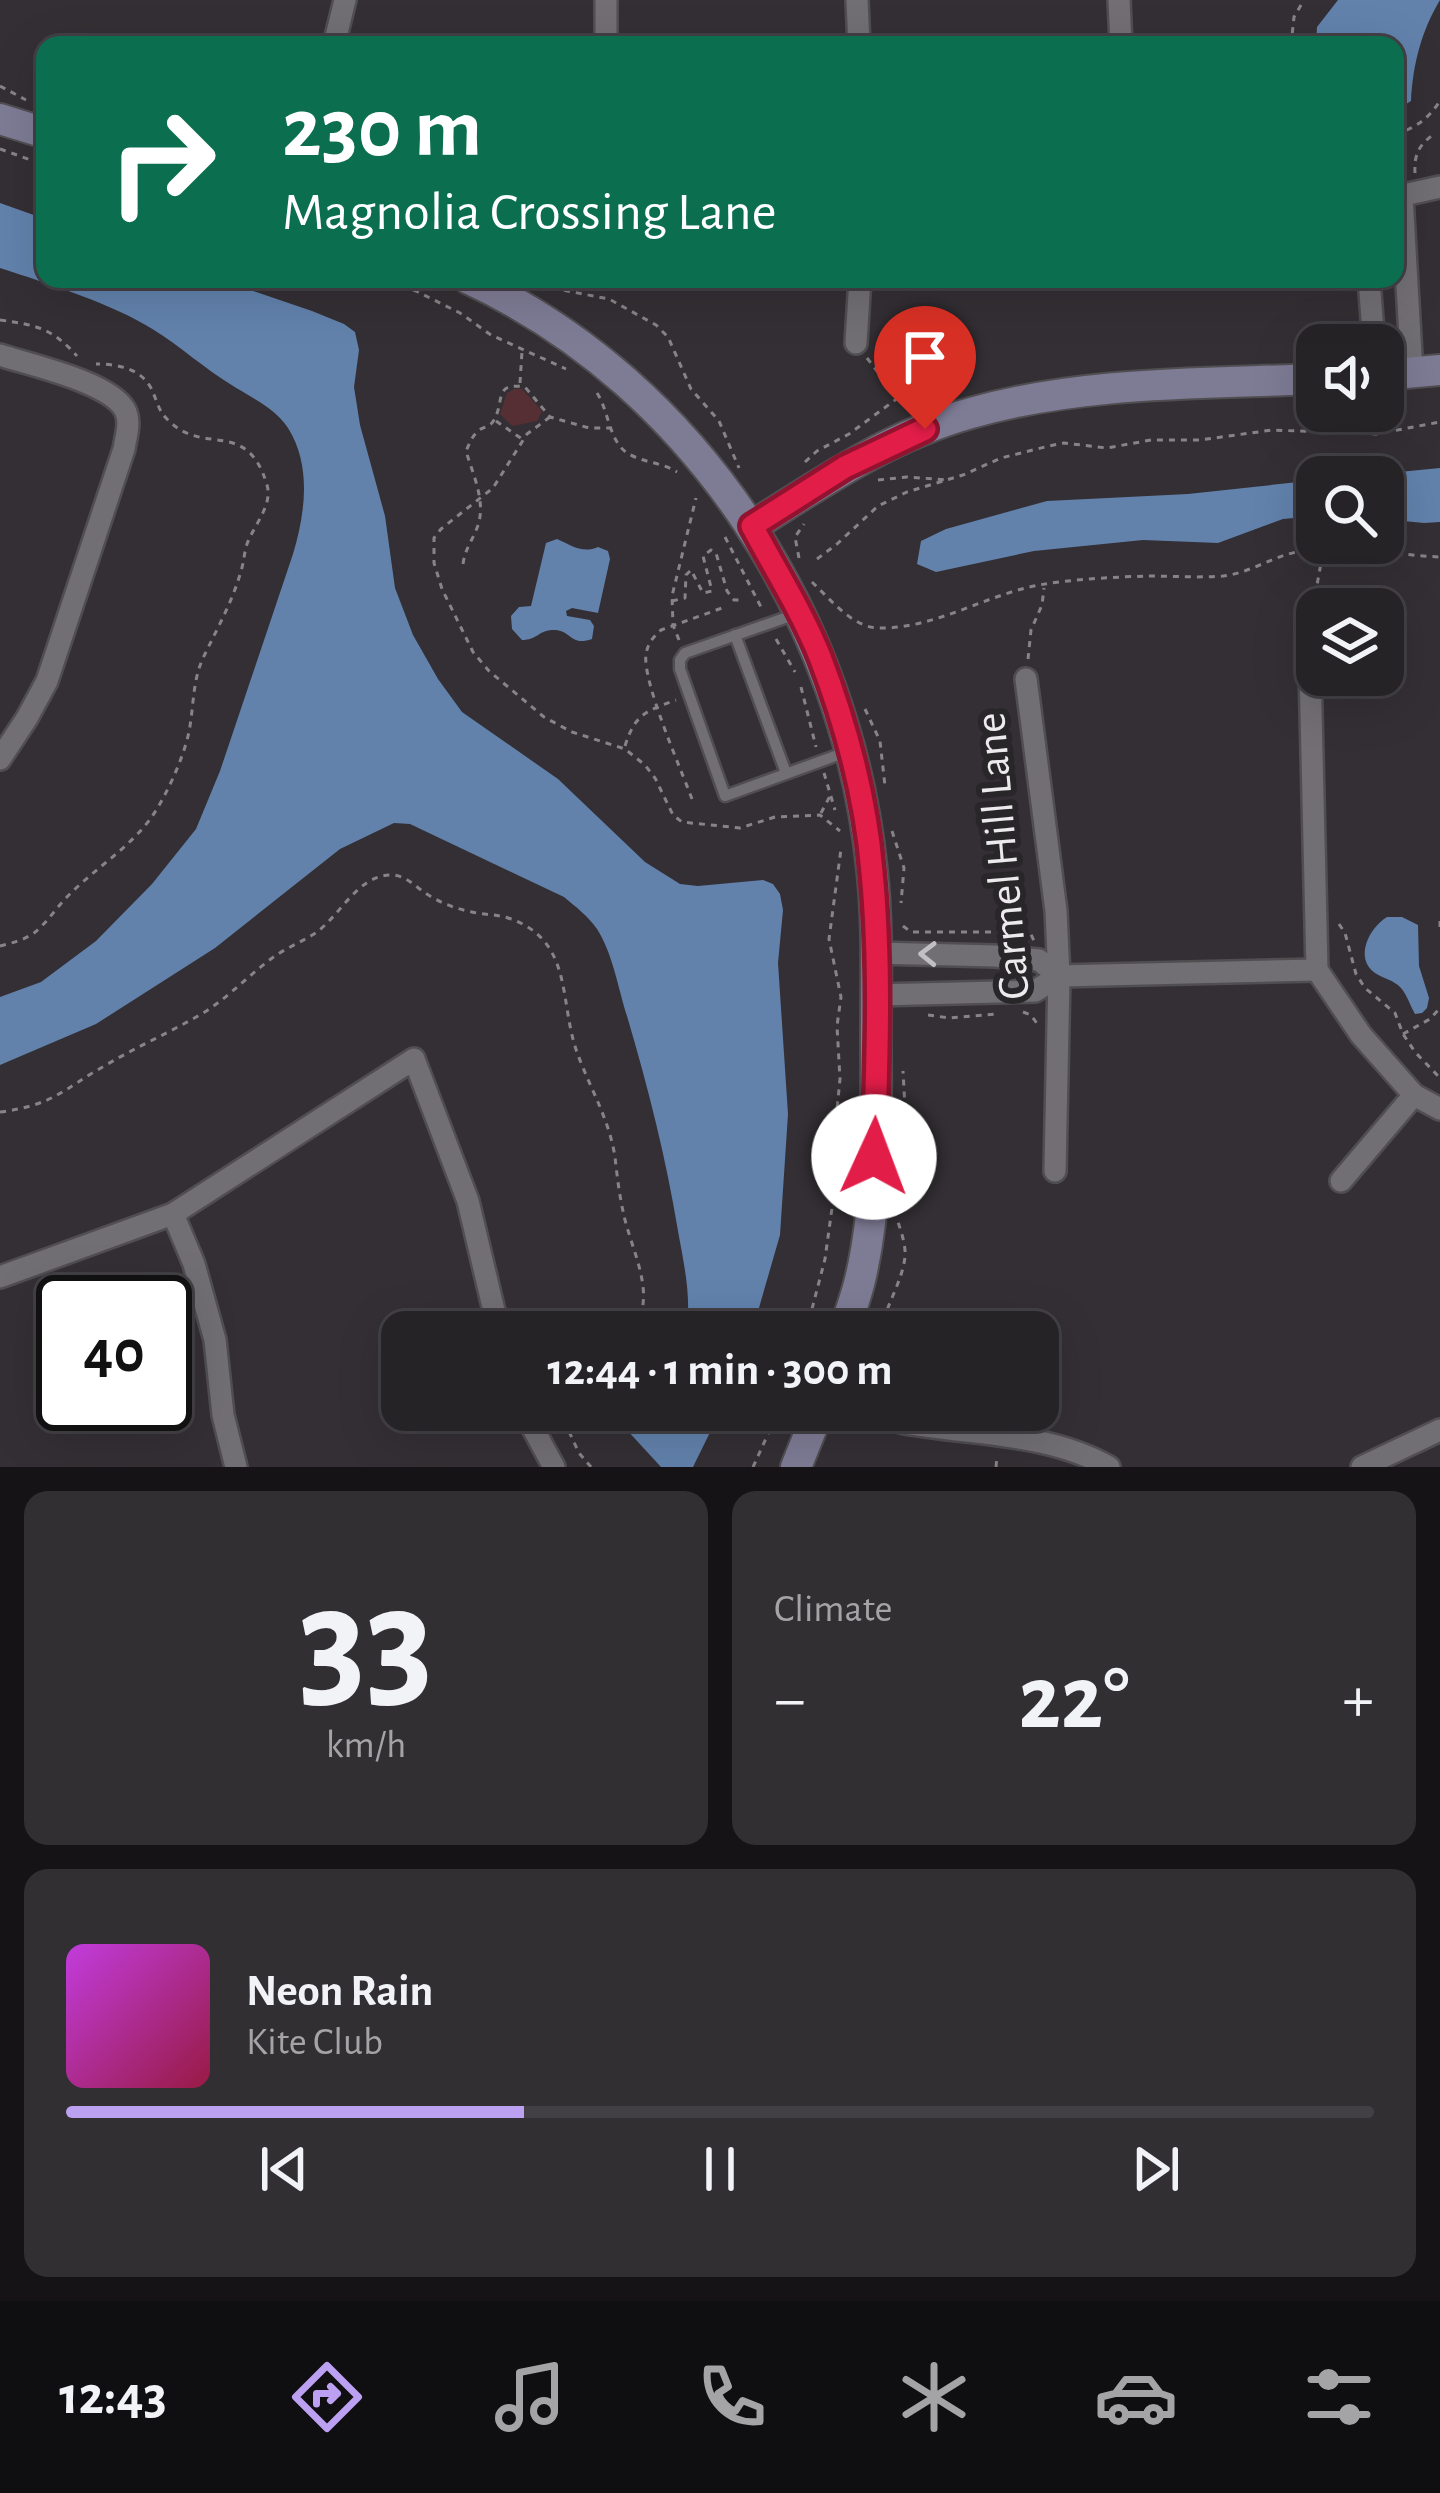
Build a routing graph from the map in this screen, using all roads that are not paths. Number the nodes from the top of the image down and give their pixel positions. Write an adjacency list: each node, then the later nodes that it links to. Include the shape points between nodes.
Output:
1 (345, 0): 5 (street)
2 (606, 0): 6 (street)
3 (857, 0): 7 (street)
4 (1120, 0): 8 (street)
5 (336, 36)
6 (606, 36)
7 (859, 36)
8 (1121, 36)
9 (0, 118): 10 (street)
10 (36, 131)
11 (1414, 193): 18 (street)
12 (486, 288): 20 (street, via 612,369 658,410 700,457)
13 (859, 288): 16 (street)
14 (1371, 288): 15 (street)
15 (1373, 324)
16 (856, 343)
17 (0, 355): 26 (street, via 88,384 124,406 129,423 47,681)
18 (1412, 373)
19 (1296, 380): 20 (street, via 1082,391 968,413 862,458)
20 (738, 530): 21 (street)
21 (799, 613): 22 (lane); 25 (street, via 819,656)
22 (735, 635): 27 (lane); 27 (lane, via 680,660 725,796)
23 (1026, 679): 30 (street, Carmel Hill Lane)
24 (1311, 696): 29 (street)
25 (836, 755): 27 (lane); 28 (street, via 872,871)
26 (0, 759)
27 (786, 773)
28 (876, 953): 30 (street, one-way to 28, via 1039,960); 31 (street)
29 (1317, 970): 30 (street); 32 (street)
30 (1059, 976): 31 (street, via 1035,991); 34 (street, Carmel Hill Lane)
31 (876, 995): 39 (street, via 874,1157)
32 (1414, 1095): 33 (street); 35 (street)
33 (1440, 1109)
34 (1055, 1171)
35 (1341, 1181)
36 (173, 1214): 37 (street); 38 (street, via 414,1059 468,1202); 44 (street, via 215,1340)
37 (0, 1277)
38 (494, 1311)
39 (850, 1311)
40 (1440, 1430): 48 (street)
41 (534, 1431): 45 (street)
42 (811, 1431): 46 (street)
43 (961, 1431): 47 (street, via 1034,1441)
44 (236, 1467)
45 (554, 1467)
46 (796, 1467)
47 (1109, 1467)
48 (1362, 1467)

